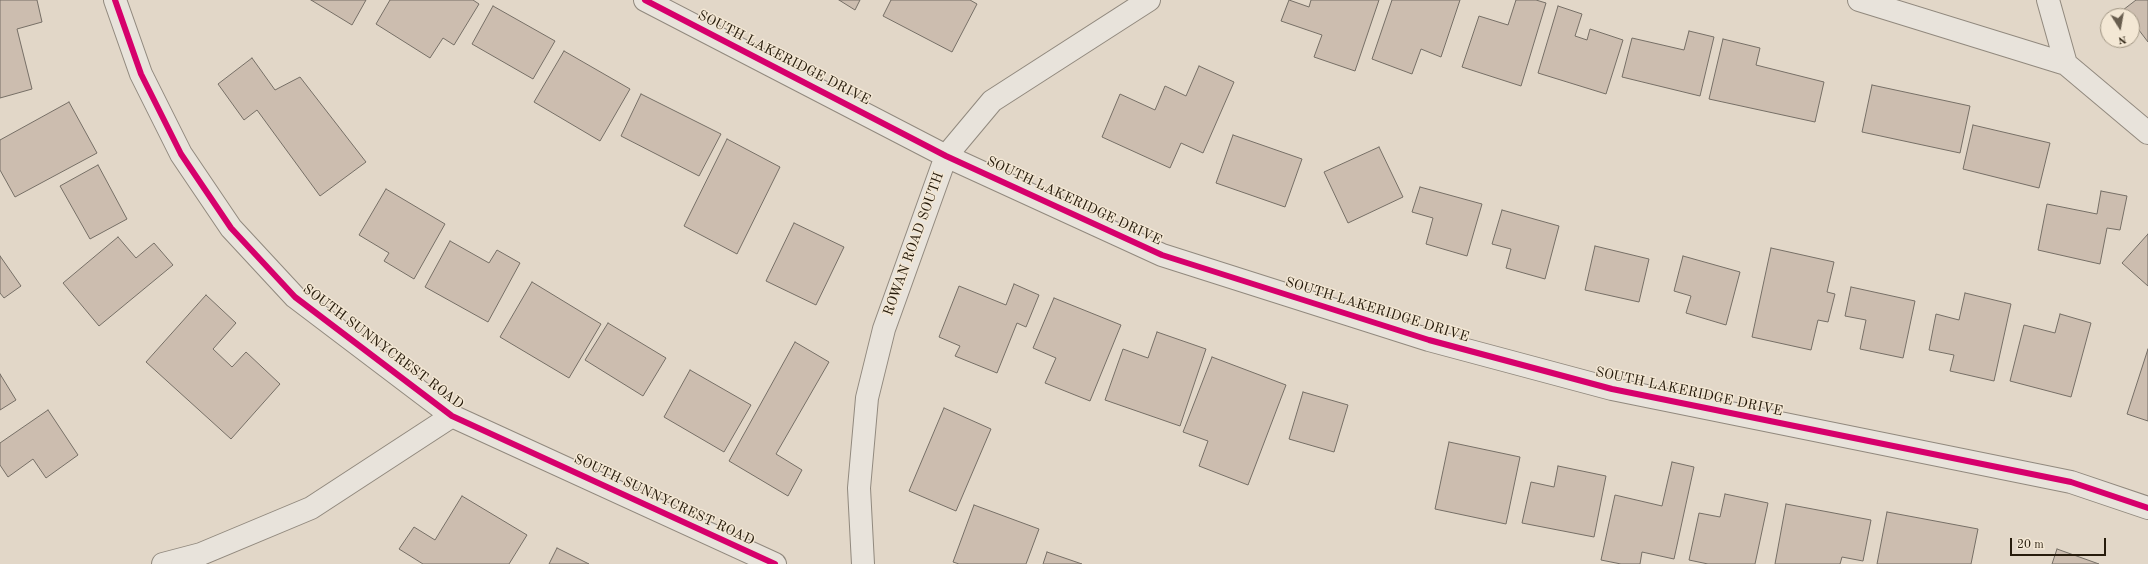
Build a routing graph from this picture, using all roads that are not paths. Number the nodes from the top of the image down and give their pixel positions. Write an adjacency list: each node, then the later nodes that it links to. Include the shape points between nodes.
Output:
1 (114, 0): 9 (street, SOUTH SUNNYCREST ROAD, via 141,74 181,154 231,228 295,297)
2 (646, 0): 8 (street, SOUTH LAKERIDGE DRIVE)
3 (1149, 0): 8 (street, ROWAN ROAD SOUTH, via 992,101)
4 (1859, 0): 6 (street)
5 (2048, 0): 6 (street)
6 (2066, 64): 7 (street)
7 (2148, 133)
8 (946, 156): 10 (street, SOUTH LAKERIDGE DRIVE, via 1162,255 1429,340 1612,389 2070,482); 13 (street, ROWAN ROAD SOUTH, via 884,329 867,398 858,488)
9 (452, 416): 11 (street, via 311,508 201,554); 12 (street, SOUTH SUNNYCREST ROAD)
10 (2148, 508)
11 (163, 564)
12 (775, 564)
13 (863, 564)

